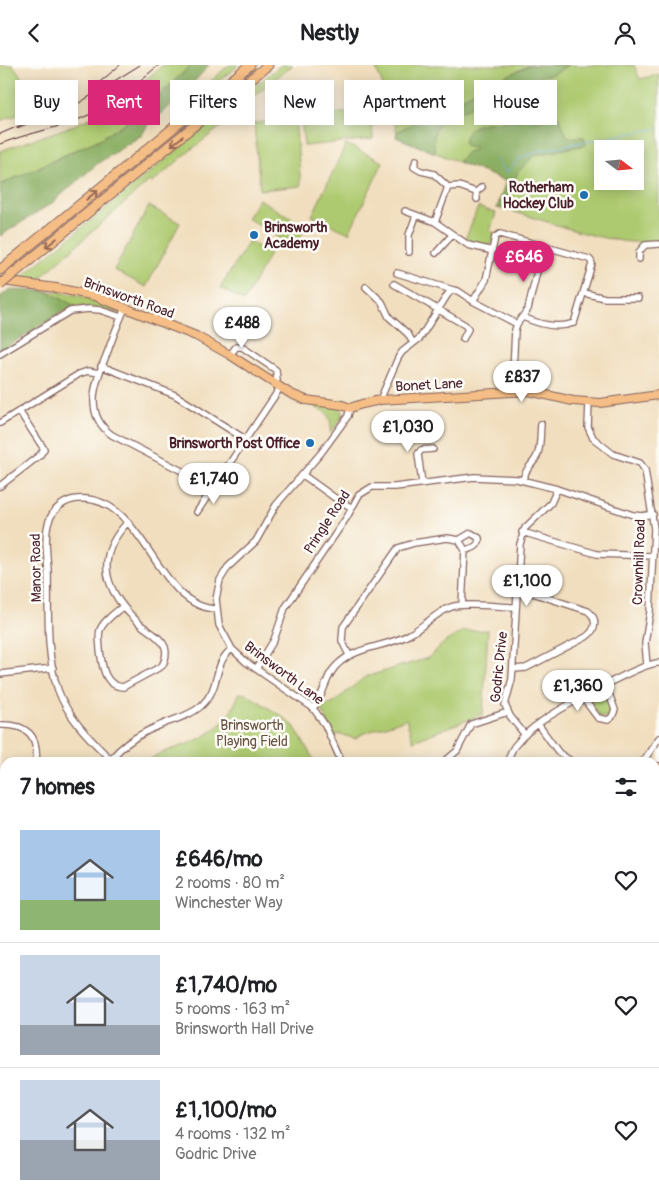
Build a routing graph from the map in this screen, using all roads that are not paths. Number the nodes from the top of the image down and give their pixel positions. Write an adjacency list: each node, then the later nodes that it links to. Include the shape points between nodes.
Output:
1 (250, 65): 16 (highway, one-way to 1)
2 (268, 65): 18 (highway, one-way to 18, bridge)
3 (416, 160): 4 (street, via 411,169 434,174)
4 (448, 187): 5 (street, via 459,186 476,195); 8 (street)
5 (482, 187)
6 (405, 211): 7 (street)
7 (416, 216): 8 (street); 14 (street, via 409,235)
8 (435, 222): 9 (street)
9 (452, 235): 12 (street); 13 (street, via 468,245)
10 (659, 244): 15 (street, via 645,245 639,252)
11 (543, 246): 13 (street, via 500,234); 22 (street, via 589,259 592,264); 28 (street, via 528,309)
12 (440, 251)
13 (492, 251): 24 (street, via 486,281)
14 (409, 252)
15 (639, 259)
16 (0, 270)
17 (397, 273): 21 (street)
18 (0, 283): 25 (main road, Brinsworth Road, via 77,292)
19 (394, 284): 26 (street)
20 (366, 287): 31 (street, via 382,302 389,317)
21 (453, 289): 24 (street); 26 (street)
22 (584, 293): 23 (street, via 605,299); 28 (street, via 572,324 554,326)
23 (638, 298)
24 (473, 301): 29 (street)
25 (125, 308): 27 (street); 33 (main road, Brinsworth Road, via 196,336)
26 (438, 309): 30 (street, via 467,327); 31 (street, via 420,338)
27 (121, 317): 32 (street, Brinsworth Road, via 100,310 70,311); 34 (street)
28 (523, 317): 29 (street)
29 (517, 324): 37 (street)
30 (463, 339)
31 (413, 343): 39 (street, via 398,358)
32 (0, 354)
33 (230, 355): 36 (main road, Brinsworth Road); 36 (street, via 236,347 242,347 276,371)
34 (101, 367): 35 (street); 45 (street, via 175,395)
35 (99, 373): 42 (street, via 88,371 79,374); 53 (street, via 94,405 108,432)
36 (277, 386): 41 (main road, Brinsworth Road, via 306,400); 45 (street)
37 (512, 392): 39 (main road, Bonet Lane); 40 (main road, Bonet Lane, via 535,392)
38 (659, 395): 40 (main road, Bonet Lane)
39 (380, 400): 41 (main road, Bonet Lane)
40 (589, 403): 57 (street, Crownhill Road, via 588,427 594,438 608,451 643,466)
41 (350, 409): 49 (street, Brinsworth Lane)
42 (19, 411): 43 (street); 46 (street)
43 (0, 423)
44 (541, 424): 50 (street, via 539,453 526,469)
45 (245, 439): 53 (street)
46 (44, 449): 47 (street); 52 (street)
47 (51, 449)
48 (433, 449): 51 (street, via 421,450 418,454)
49 (303, 475): 55 (street); 67 (street, Brinsworth Lane, via 276,505 256,541 224,573 216,594)
50 (523, 480): 51 (street, Pringle Road, via 474,477); 54 (street, Pringle Road)
51 (422, 483): 55 (street, Pringle Road, via 372,487 360,495)
52 (0, 486)
53 (213, 487): 56 (street)
54 (558, 489): 57 (street, Pringle Road, via 633,515); 59 (street, via 551,503)
55 (352, 508): 74 (street, Pringle Road, via 285,608 274,640)
56 (197, 512)
57 (653, 514): 62 (street, Crownhill Road)
58 (128, 522): 65 (street, via 114,538 107,555 110,585); 67 (street, Manor Road, via 180,591 201,607); 73 (street, Manor Road, via 109,506 84,499 61,505 49,518 47,551)
59 (522, 532): 62 (street, via 597,554); 63 (street, Godric Drive)
60 (459, 540): 61 (street); 61 (street, via 471,533 479,538 476,546); 69 (street, via 414,543 395,551 344,627 342,641)
61 (465, 550): 64 (street)
62 (653, 556): 71 (street, Crownhill Road, via 650,612 645,635)
63 (517, 588): 66 (street, Godric Drive); 75 (street, via 588,611 595,623 593,631 586,637 526,668)
64 (462, 605): 66 (street); 69 (street, via 448,608 408,636)
65 (122, 607): 65 (street, via 162,643 166,652 159,669 123,687 114,685 103,668 99,633)
66 (516, 607): 75 (street, Godric Drive)
67 (216, 609): 68 (street, Brinsworth Lane, via 220,629)
68 (232, 649): 74 (street, Brinsworth Lane); 87 (street, via 223,656 214,689 202,706 139,735)
69 (349, 655): 79 (street, via 330,673 321,699)
70 (659, 663): 71 (street)
71 (647, 665): 77 (street)
72 (0, 668): 76 (street)
73 (53, 668): 76 (street); 86 (street, Manor Road, via 59,692 74,718)
74 (256, 669): 79 (street, Brinsworth Lane)
75 (513, 669): 80 (street, Godric Drive, via 506,701)
76 (0, 674)
77 (606, 685): 78 (street); 78 (street, via 615,709 608,720 598,718)
78 (583, 698): 81 (street)
79 (313, 707): 88 (street, Brinsworth Lane)
80 (508, 712): 83 (street, Godric Drive); 89 (street, via 472,724 457,751)
81 (538, 724): 83 (street); 91 (street)
82 (0, 725): 85 (street, via 19,727 30,733 36,746)
83 (525, 735): 90 (street)
84 (659, 738): 92 (street)
85 (36, 757)
86 (106, 757)
87 (113, 757)
88 (339, 757)
89 (450, 757)
90 (510, 757)
91 (565, 757)
92 (646, 757)

